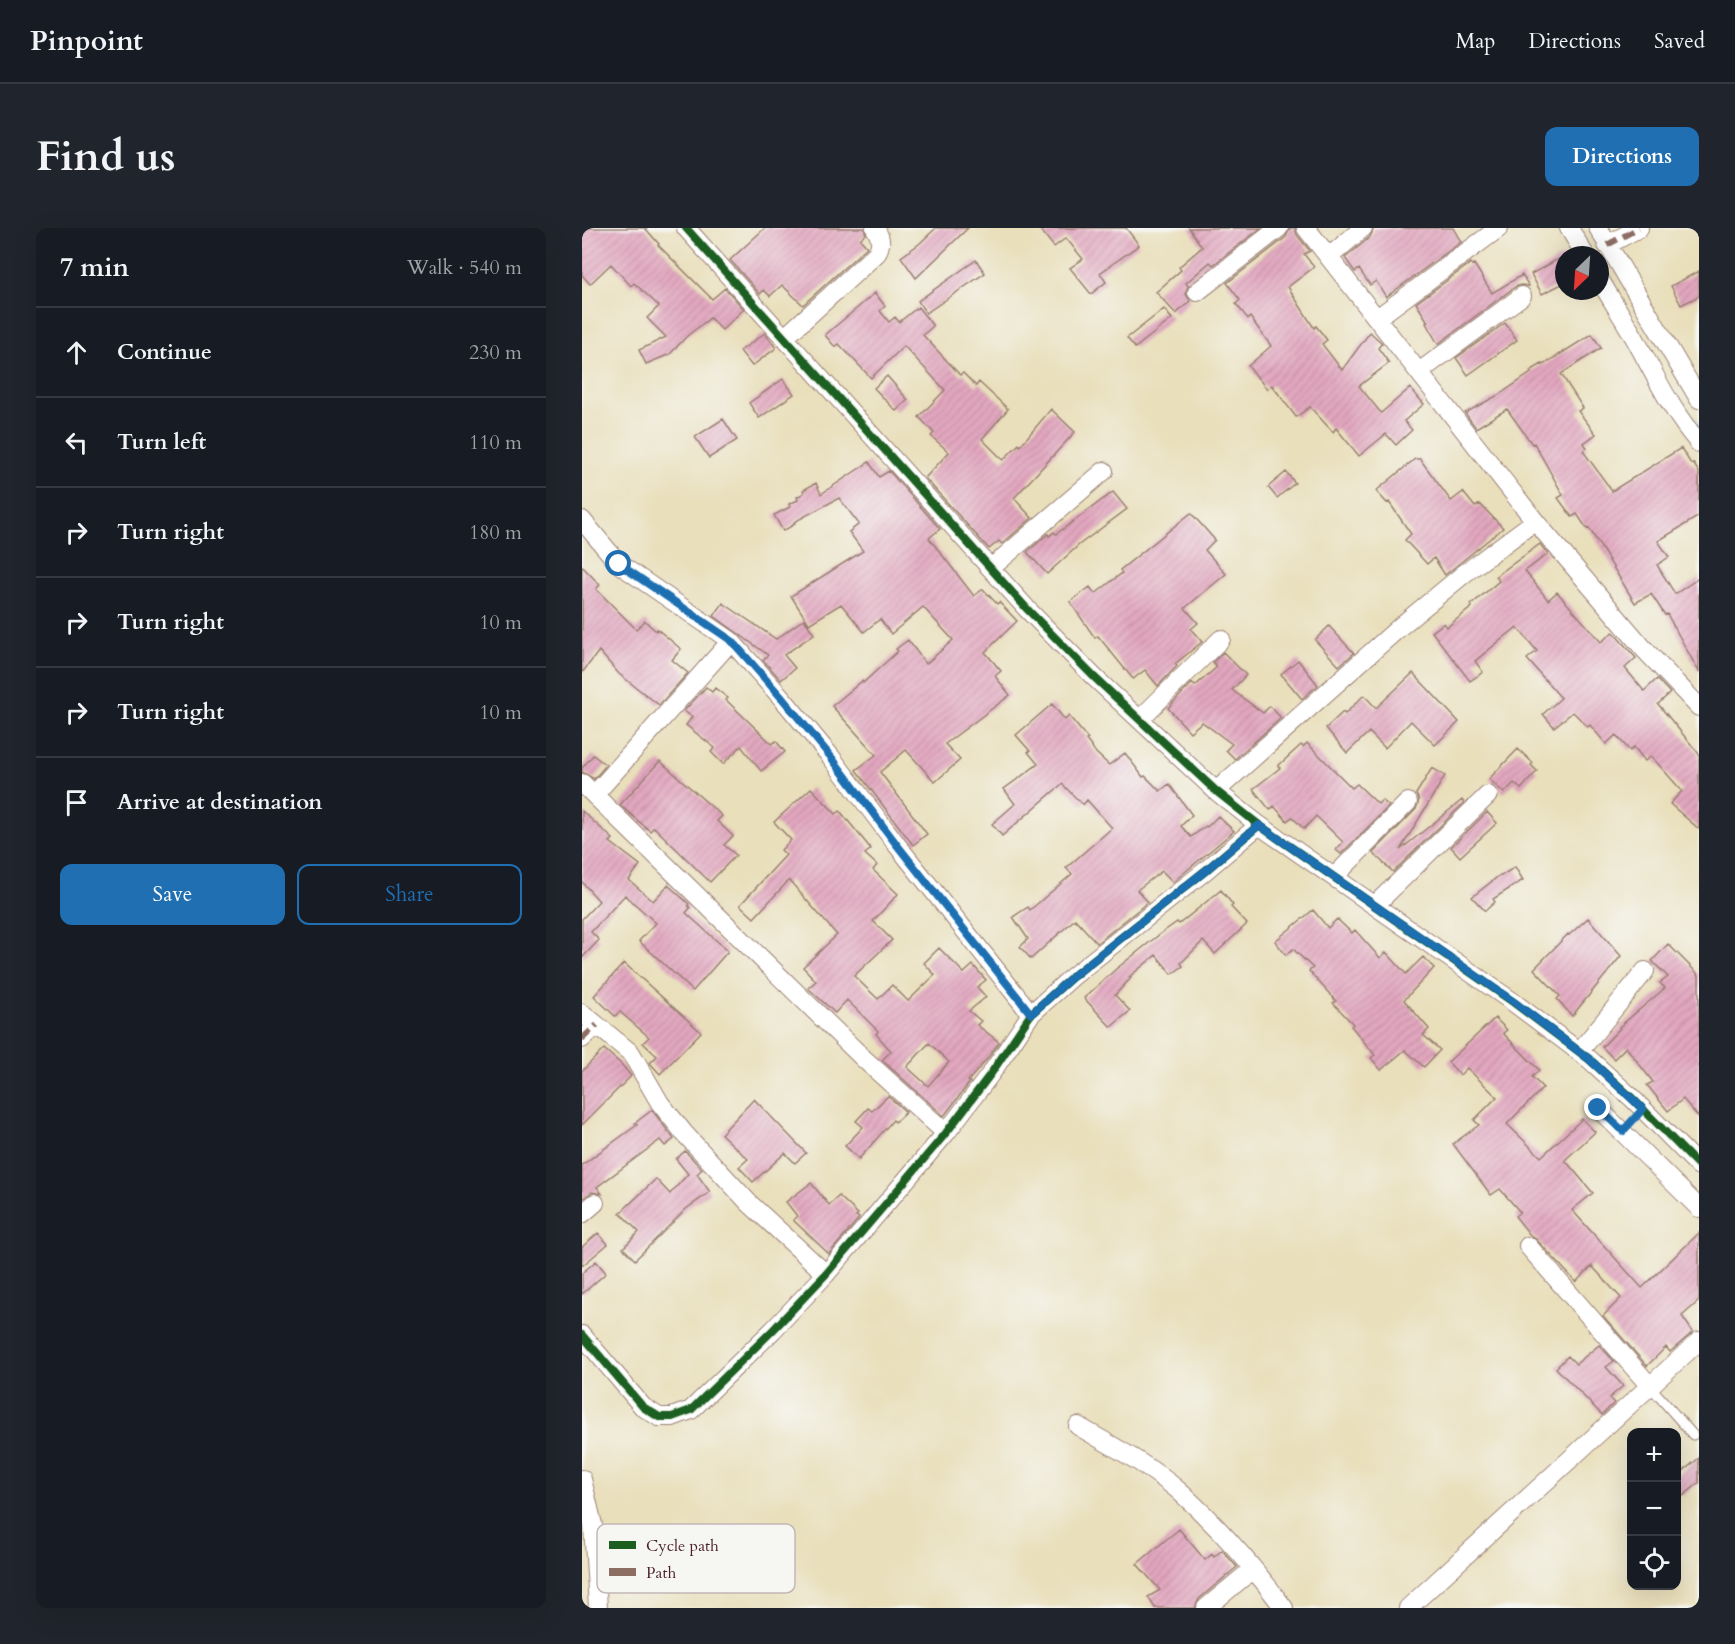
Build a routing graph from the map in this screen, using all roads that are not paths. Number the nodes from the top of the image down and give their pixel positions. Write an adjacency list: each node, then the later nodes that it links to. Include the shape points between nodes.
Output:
1 (686, 228): 17 (street)
2 (875, 228): 17 (street, via 881,245 877,253)
3 (1279, 228): 13 (street)
4 (1307, 228): 12 (street)
5 (1364, 228): 12 (street)
6 (1499, 228): 16 (street)
7 (1569, 228): 11 (street)
8 (1598, 228): 10 (street)
9 (1639, 228): 10 (street)
10 (1608, 245): 19 (street)
11 (1580, 246)
12 (1329, 257): 16 (street)
13 (1197, 292)
14 (1609, 295): 20 (street, via 1666,396)
15 (1522, 296): 18 (street)
16 (1377, 318): 18 (street)
17 (784, 338): 24 (street)
18 (1419, 372): 23 (street)
19 (1699, 399)
20 (1699, 442)
21 (1104, 471): 24 (street)
22 (582, 520): 26 (street, via 619,564)
23 (1534, 521): 27 (street); 30 (street, via 1402,625)
24 (991, 568): 28 (street, via 1036,619)
25 (1221, 639): 28 (street)
26 (732, 641): 29 (street); 38 (street, via 831,757)
27 (1699, 707)
28 (1140, 719): 30 (street)
29 (589, 789): 45 (street, via 806,1004)
30 (1216, 791): 33 (street)
31 (1488, 795): 35 (street)
32 (1408, 802): 34 (street)
33 (1259, 825): 34 (street); 38 (street)
34 (1334, 877): 35 (street)
35 (1375, 905): 41 (street)
36 (1645, 971): 41 (street)
37 (582, 1013): 39 (street)
38 (1031, 1014): 45 (street)
39 (597, 1025): 40 (street); 51 (street, via 631,1053 660,1103 684,1133 749,1203)
40 (582, 1039)
41 (1580, 1052): 43 (street)
42 (1598, 1108): 44 (street)
43 (1643, 1109): 44 (street); 46 (street)
44 (1623, 1131): 48 (street)
45 (946, 1133): 51 (street)
46 (1699, 1166)
47 (1699, 1172): 48 (street)
48 (1681, 1189): 49 (street)
49 (1699, 1208)
50 (1528, 1246): 54 (street)
51 (826, 1274): 52 (street, via 691,1410 672,1417 659,1417 643,1407)
52 (582, 1335)
53 (1699, 1341): 54 (street)
54 (1649, 1385): 56 (lane); 64 (street)
55 (1078, 1426): 58 (street, via 1122,1451 1178,1491)
56 (1693, 1435)
57 (582, 1479): 59 (street, via 593,1525)
58 (1253, 1569): 61 (street); 63 (street)
59 (597, 1591)
60 (597, 1593): 62 (street)
61 (1279, 1606)
62 (598, 1608)
63 (1206, 1608)
64 (1408, 1608)

